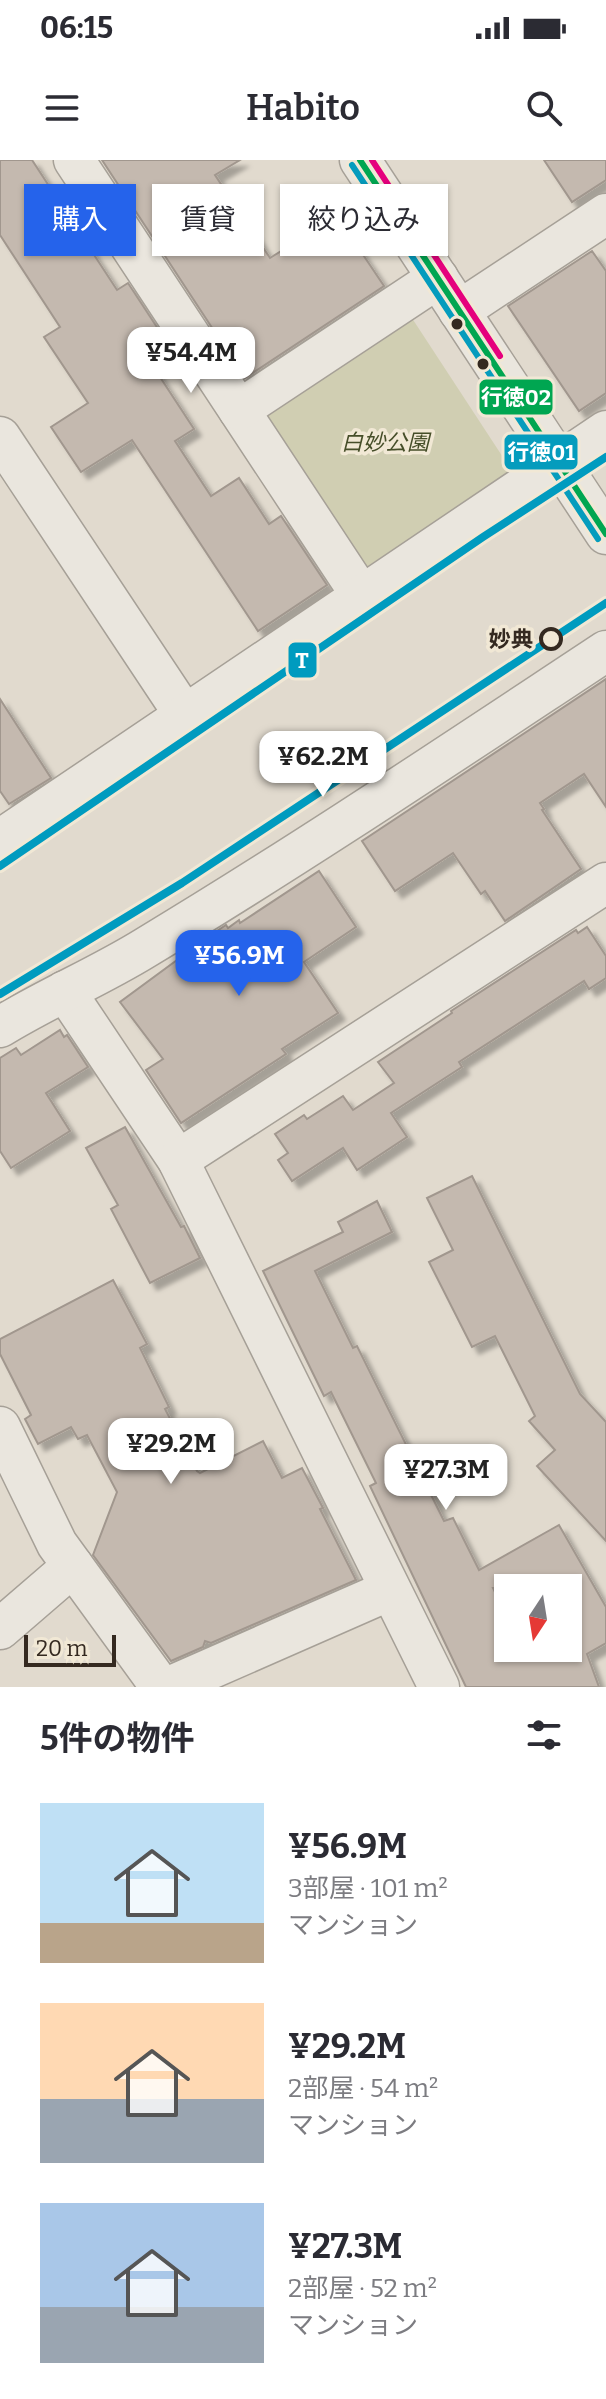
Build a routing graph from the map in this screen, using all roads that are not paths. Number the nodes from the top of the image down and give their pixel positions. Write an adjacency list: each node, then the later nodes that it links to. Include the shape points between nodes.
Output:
1 (74, 160): 6 (street)
2 (360, 160): 4 (street)
3 (606, 214): 5 (street)
4 (438, 278): 5 (street); 6 (street)
5 (459, 311): 9 (street)
6 (239, 410): 11 (street)
7 (606, 431): 9 (street)
8 (0, 437): 13 (street)
9 (559, 461): 10 (street); 11 (street)
10 (606, 534)
11 (361, 595): 13 (street)
12 (606, 651): 16 (street, via 279,866)
13 (184, 714): 14 (street)
14 (0, 840)
15 (606, 883): 18 (street)
16 (65, 991): 17 (street); 18 (street)
17 (0, 1027)
18 (178, 1160): 21 (street)
19 (2, 1436): 20 (street)
20 (73, 1566): 22 (street); 23 (street)
21 (390, 1590): 24 (street); 25 (street)
22 (0, 1629)
23 (161, 1687)
24 (169, 1687)
25 (439, 1687)

